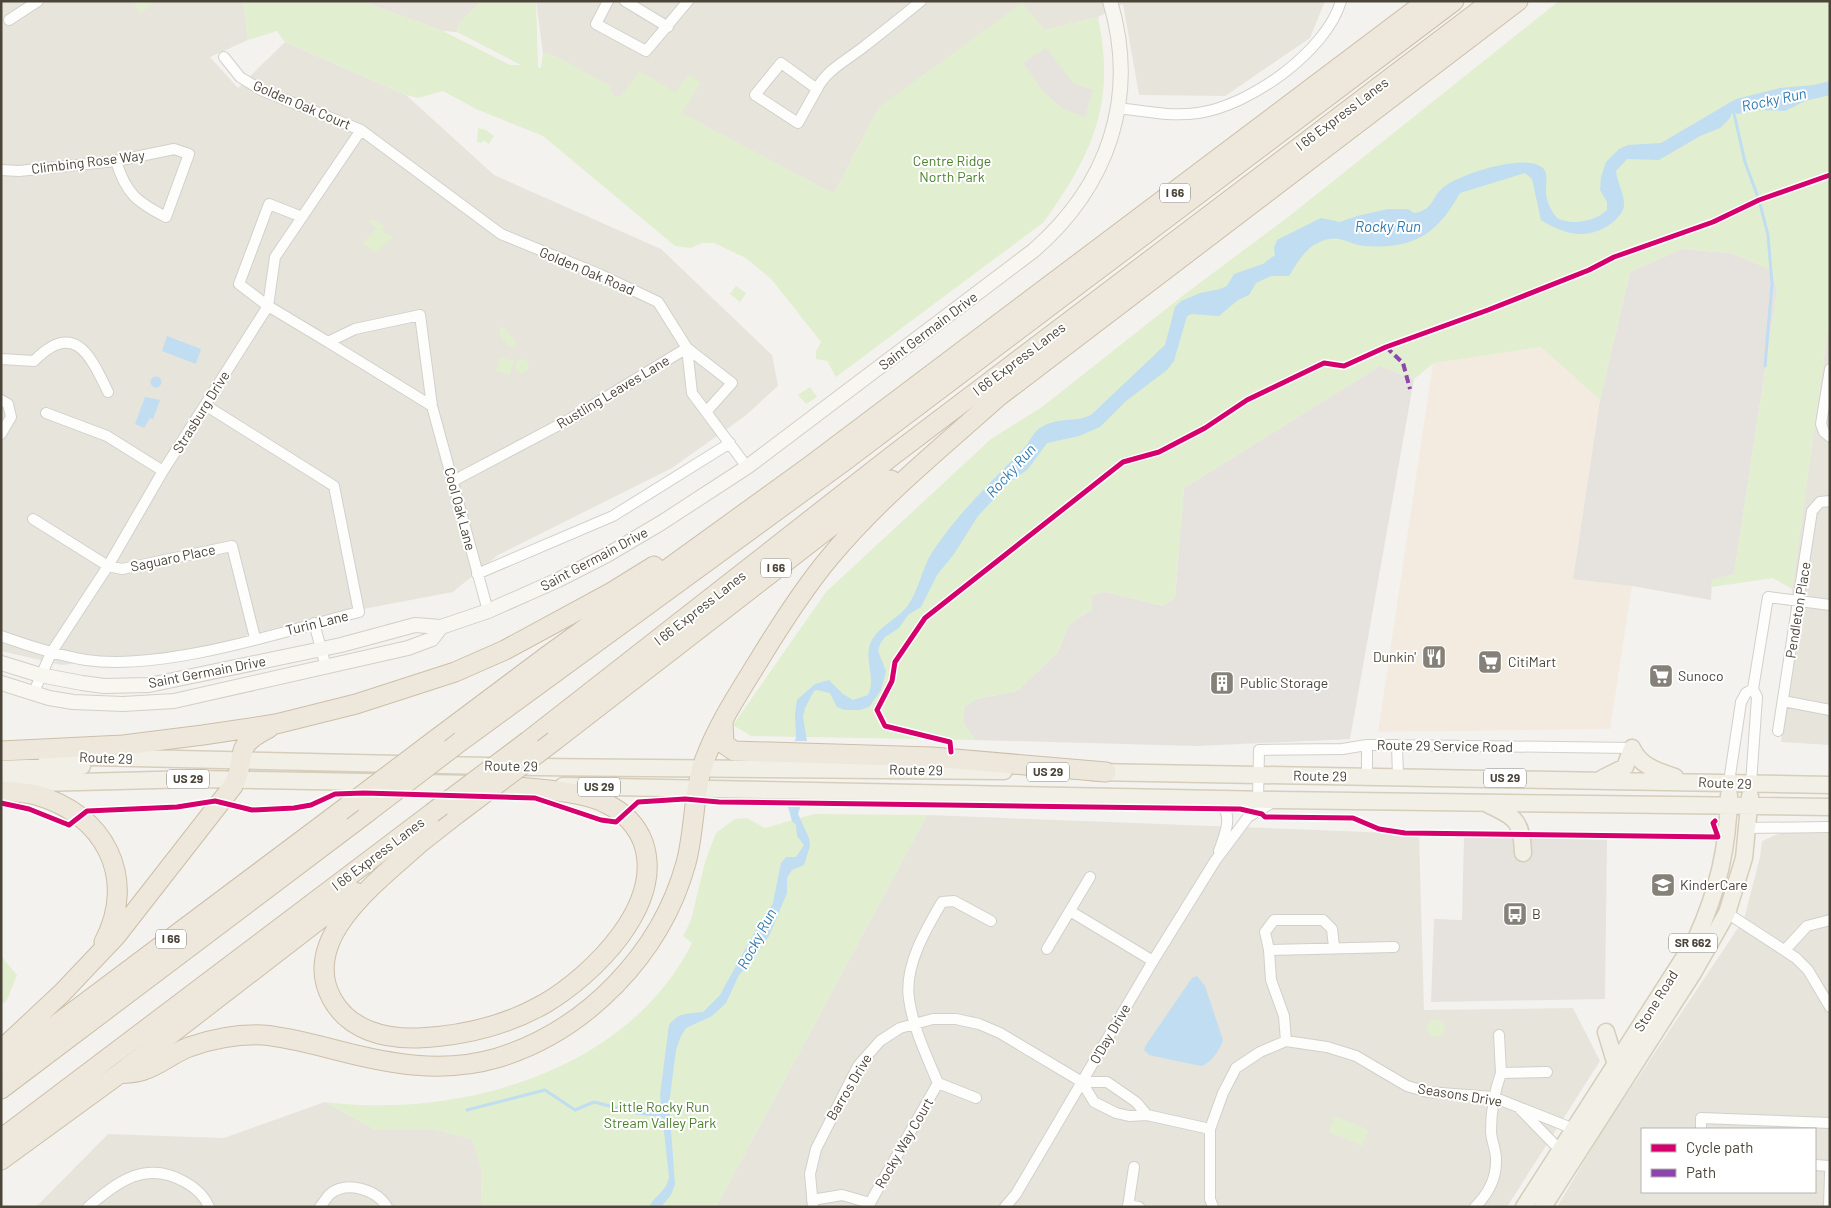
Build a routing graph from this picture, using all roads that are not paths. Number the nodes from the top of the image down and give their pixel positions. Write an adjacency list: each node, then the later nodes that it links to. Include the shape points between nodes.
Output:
1 (38, 1): 12 (street)
2 (608, 1): 13 (street, via 596,24 646,51)
3 (625, 1): 13 (street)
4 (688, 1): 13 (street)
5 (1110, 1): 16 (street, Saint Germain Drive, via 1121,55)
6 (1342, 1): 16 (street, via 1327,33 1310,51 1259,90 1236,103 1186,114)
7 (1427, 1): 41 (highway, I 66)
8 (1454, 1): 124 (highway, I 66 Express Lanes, bridge, via 843,462 461,741)
9 (1492, 1): 133 (highway, I 66 Express Lanes, bridge, via 892,456 528,741)
10 (1518, 1): 27 (highway, I 66)
11 (915, 3): 15 (street, via 837,66)
12 (9, 20)
13 (668, 27)
14 (224, 57): 17 (street, Golden Oak Court, via 240,77 261,90)
15 (817, 89): 15 (street, via 798,123 755,95 782,62)
16 (1118, 108): 36 (street, Saint Germain Drive, via 1111,138 1094,179 1075,209 1052,235)
17 (361, 130): 20 (street, Strasburg Drive); 23 (street, Golden Oak Road, via 501,234 658,302)
18 (116, 161): 18 (street, Climbing Rose Way, via 131,195 166,217 189,154 174,149); 19 (street, Climbing Rose Way)
19 (1, 170)
20 (302, 217): 21 (street, Strasburg Drive, via 275,257); 21 (street, via 269,204 239,284)
21 (268, 306): 22 (street); 29 (street, Strasburg Drive)
22 (328, 342): 30 (street); 30 (street, Cool Oak Lane, via 355,329 420,315)
23 (687, 348): 31 (street, Golden Oak Road, via 692,393); 31 (street, via 732,383); 38 (street, Rustling Leaves Lane, via 572,418)
24 (1, 359): 26 (street, via 34,360 53,345 66,342 80,347 90,356)
25 (1830, 369): 34 (street, via 1821,424)
26 (108, 392)
27 (998, 397): 61 (highway, via 876,507 831,556 790,612); 96 (highway, I 66, bridge)
28 (1, 400): 33 (street, via 8,404 11,417)
29 (205, 405): 37 (street, Strasburg Drive); 47 (street, Turin Lane, via 334,486 359,612)
30 (432, 406): 38 (street, Cool Oak Lane)
31 (706, 412): 35 (street, Golden Oak Road)
32 (46, 413): 37 (street, via 107,436)
33 (1, 434)
34 (1830, 437)
35 (730, 444): 36 (street, Golden Oak Road); 43 (street, via 612,516)
36 (747, 467): 46 (street, Saint Germain Drive, via 607,555)
37 (164, 471): 42 (street, Strasburg Drive)
38 (453, 481): 43 (street, Cool Oak Lane)
39 (1830, 501): 44 (street, Pendleton Place, via 1820,502 1812,511)
40 (33, 520): 42 (street, Saguaro Place)
41 (701, 547): 62 (highway, via 666,558 596,601 505,650 455,672 356,704); 118 (highway, I 66, bridge, via 546,656)
42 (108, 566): 50 (street, Saguaro Place, via 122,569 232,546); 52 (street, Strasburg Drive)
43 (477, 574): 46 (street, Cool Oak Lane)
44 (1800, 601): 45 (street); 57 (street, Stone Road / SR 662, via 1768,596); 59 (street, Pendleton Place)
45 (1830, 606)
46 (488, 611): 48 (street, Saint Germain Drive)
47 (314, 623): 50 (street, Turin Lane); 51 (street)
48 (441, 627): 51 (street, Saint Germain Drive, via 415,625); 54 (street, Saint Germain Drive, via 432,639 408,648)
49 (1, 636): 52 (street, Turin Lane)
50 (255, 638): 52 (street, Turin Lane, via 192,653 126,661 87,660)
51 (321, 649): 54 (street); 55 (street, Saint Germain Drive, via 149,684 104,686)
52 (51, 653): 55 (street, Strasburg Drive)
53 (1, 663): 55 (street, Saint Germain Drive)
54 (326, 667): 58 (street, Saint Germain Drive, via 174,701 73,702)
55 (40, 674): 58 (street, Strasburg Drive)
56 (1, 683): 58 (street, Saint Germain Drive)
57 (1753, 689): 80 (street, Stone Road / SR 662, via 1741,702); 82 (street, Stone Road / SR 662, via 1757,697)
58 (33, 694)
59 (1783, 701): 60 (street); 63 (street, Pendleton Place)
60 (1830, 710)
61 (723, 722): 70 (highway, via 723,741 728,749); 71 (highway)
62 (276, 724): 67 (highway, via 123,745); 73 (highway, via 248,740)
63 (1778, 731)
64 (1366, 745): 65 (street, Route 29 Service Road); 75 (street, Route 29 Service Road, via 1342,749 1259,750); 76 (street)
65 (1397, 745): 66 (street, Route 29 Service Road); 77 (street)
66 (1632, 748): 78 (main road, via 1625,767); 79 (main road, via 1644,764)
67 (1, 751)
68 (1, 755): 69 (main road, Route 29 / US 29)
69 (149, 759): 72 (main road, via 60,768); 73 (main road, Route 29 / US 29)
70 (771, 760): 71 (main road, Route 29 / US 29); 74 (highway, via 838,762 932,757)
71 (702, 767): 73 (main road, Route 29 / US 29); 85 (highway)
72 (1, 769)
73 (238, 770): 81 (main road, Route 29 / US 29); 83 (main road, Route 29 / US 29); 110 (highway, via 142,905)
74 (1106, 772): 75 (main road, Route 29 / US 29)
75 (1258, 775): 76 (main road, Route 29 / US 29); 88 (street)
76 (1367, 776): 77 (main road, Route 29 / US 29)
77 (1398, 776): 78 (main road, Route 29 / US 29)
78 (1597, 780): 79 (main road, Route 29 / US 29)
79 (1689, 782): 80 (main road, Route 29 / US 29)
80 (1729, 782): 82 (main road, Route 29 / US 29); 91 (main road, Stone Road / SR 662)
81 (1, 784)
82 (1751, 784): 84 (main road, Route 29 / US 29); 92 (main road, Stone Road / SR 662)
83 (499, 785): 85 (main road, Route 29 / US 29); 96 (highway, via 588,797 606,803 630,821 646,850 648,870 645,889 633,914 608,949 566,988 544,1004 501,1023 435,1037 382,1035 364,1029 344,1015 331,998 325,980 324,964 329,941 350,910)
84 (1830, 785)
85 (698, 788): 87 (main road, Route 29 / US 29); 121 (highway, via 686,863 657,930 641,954 600,1000 569,1024 532,1045 474,1063 430,1067 401,1064 298,1040 243,1036 218,1038 188,1047 146,1070)
86 (1, 791): 110 (highway, via 35,795 80,817 93,828 109,852 117,877 118,901 112,926)
87 (1208, 797): 88 (main road, Route 29 / US 29); 98 (street, O'Day Drive, via 1219,802 1228,815 1228,828)
88 (1258, 799): 89 (main road, Route 29 / US 29)
89 (1277, 800): 90 (main road, Route 29 / US 29); 98 (street, O'Day Drive, via 1248,817)
90 (1482, 802): 91 (main road, Route 29 / US 29); 97 (main road, via 1507,812 1517,821 1522,833)
91 (1729, 804): 92 (main road, Route 29 / US 29); 117 (main road, Stone Road / SR 662, via 1724,856 1712,904 1696,939)
92 (1749, 806): 93 (main road, Route 29 / US 29); 94 (main road, Stone Road / SR 662)
93 (1830, 807)
94 (1748, 828): 95 (street); 101 (main road, Stone Road / SR 662, via 1740,872)
95 (1830, 828)
96 (421, 842): 121 (highway, I 66)
97 (1523, 853)
98 (1215, 861): 109 (street, O'Day Drive)
99 (1090, 876): 100 (street)
100 (1070, 911): 106 (street); 109 (street)
101 (1727, 913): 108 (street); 152 (main road, Stone Road / SR 662, via 1698,966)
102 (1830, 920): 108 (street, via 1807,926)
103 (991, 921): 112 (street, Rocky Way Court, via 954,900 942,902 924,932 912,965 908,998)
104 (1334, 947): 105 (street); 107 (street); 107 (street, via 1332,930 1323,920 1274,920 1264,932)
105 (1394, 947)
106 (1047, 949)
107 (1268, 950): 115 (street, via 1271,980 1284,1016)
108 (1785, 950): 111 (street, via 1808,970)
109 (1153, 961): 122 (street, O'Day Drive)
110 (92, 963): 116 (highway)
111 (1830, 1007)
112 (915, 1022): 122 (street, Barros Drive, via 942,1018 979,1024); 123 (street, Rocky Way Court); 140 (street, Barros Drive, via 880,1041 858,1066 816,1149 810,1174)
113 (1606, 1032): 117 (main road)
114 (1499, 1035): 120 (street)
115 (1286, 1041): 125 (street, Seasons Drive, via 1327,1047 1356,1056 1407,1086 1428,1092); 131 (street, via 1260,1052 1236,1068 1222,1093)
116 (1, 1050)
117 (1616, 1064): 132 (main road, Stone Road / SR 662)
118 (1, 1066)
119 (1547, 1072): 120 (street)
120 (1501, 1073): 125 (street)
121 (119, 1074): 135 (highway, I 66)
122 (1082, 1082): 128 (street, via 1107,1082 1136,1102); 128 (street, via 1094,1102 1116,1113); 147 (street, O'Day Drive, via 1016,1194)
123 (938, 1083): 126 (street, Rocky Way Court); 141 (street, Rocky Way Court)
124 (1, 1089)
125 (1493, 1097): 127 (street, Seasons Drive); 150 (street, via 1491,1133 1496,1161 1493,1180)
126 (976, 1098)
127 (1516, 1105): 132 (street, Seasons Drive); 134 (street, Seasons Drive)
128 (1147, 1115): 131 (street)
129 (1830, 1123): 130 (street, via 1701,1118)
130 (1701, 1128)
131 (1210, 1129): 149 (street, via 1210,1199)
132 (1574, 1129): 134 (main road, Stone Road / SR 662)
133 (1, 1139)
134 (1560, 1150): 151 (main road, Stone Road / SR 662)
135 (1, 1160)
136 (1816, 1165): 137 (street)
137 (1830, 1166)
138 (1134, 1167): 142 (street)
139 (1830, 1173): 153 (street)
140 (813, 1203): 141 (street, Rocky Way Court, via 842,1195)
141 (868, 1205)
142 (1128, 1206): 148 (street)
143 (88, 1207): 144 (street, via 114,1184 131,1176 152,1172 172,1175 195,1187)
144 (209, 1207)
145 (320, 1207): 146 (street, via 330,1194 340,1188 358,1188 374,1193)
146 (387, 1207)
147 (1005, 1207)
148 (1139, 1207)
149 (1213, 1207)
150 (1475, 1207)
151 (1524, 1207)
152 (1543, 1207)
153 (1829, 1207)

